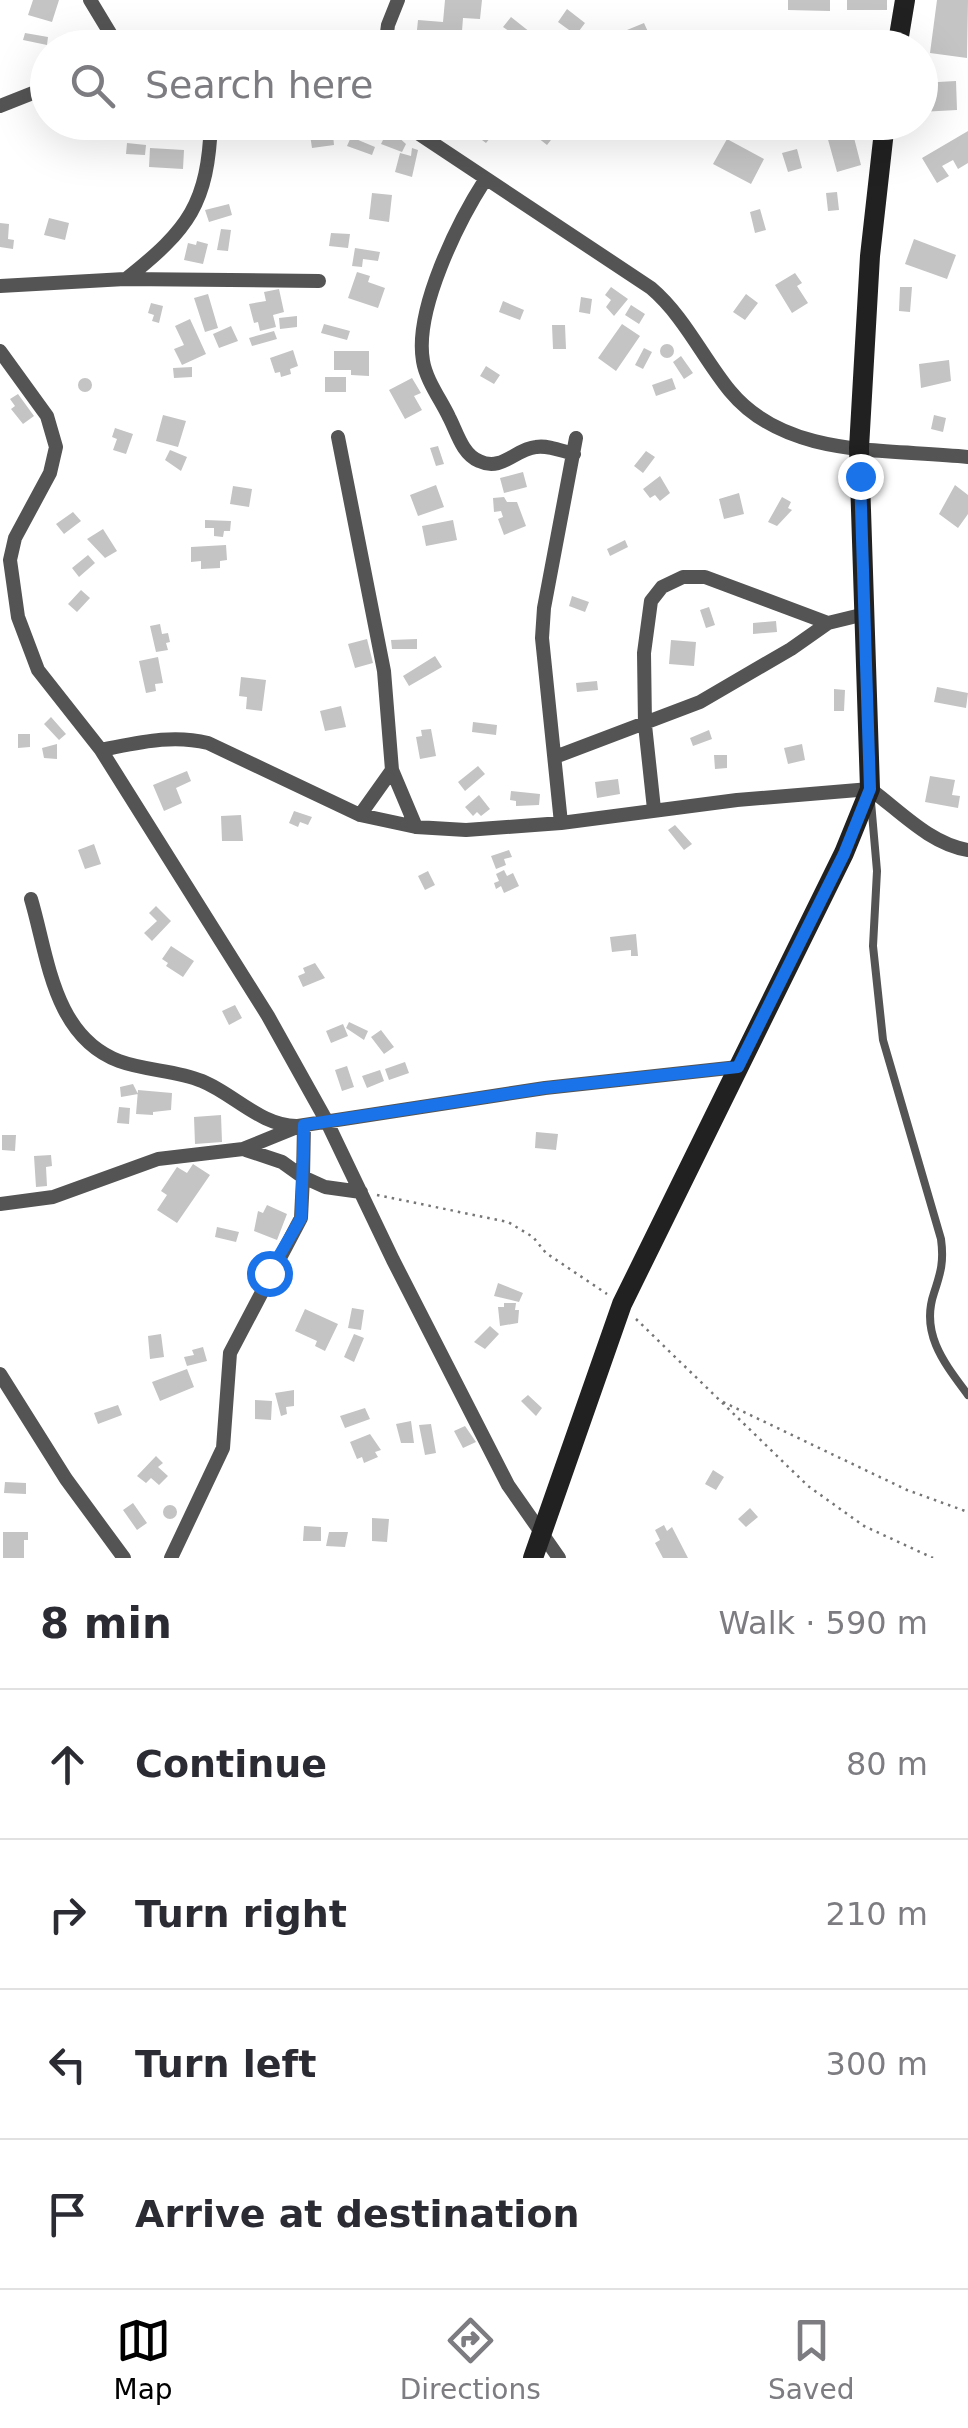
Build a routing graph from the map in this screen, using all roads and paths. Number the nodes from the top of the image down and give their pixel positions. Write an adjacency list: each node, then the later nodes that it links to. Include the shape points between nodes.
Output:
1 (90, 0): 4 (street)
2 (398, 0): 5 (street)
3 (905, 0): 6 (street)
4 (108, 30)
5 (387, 30)
6 (900, 30)
7 (30, 94): 8 (street)
8 (0, 106)
9 (209, 140): 13 (street, via 202,195 187,221)
10 (427, 140): 12 (street)
11 (884, 140): 18 (street)
12 (485, 180): 18 (street, via 651,288 752,412 814,442); 24 (street, via 437,281 421,346 423,366 466,452 480,462 500,464 530,447 575,446 544,608)
13 (125, 280): 14 (street); 15 (street)
14 (319, 281)
15 (0, 286)
16 (0, 351): 23 (street, via 47,416 56,447 12,548 18,617 38,670)
17 (338, 437): 25 (street, via 384,671)
18 (858, 448): 19 (street); 20 (street)
19 (968, 457)
20 (866, 614): 21 (street); 26 (street)
21 (828, 623): 22 (street, via 746,677); 22 (street, via 705,577 662,587 646,617)
22 (644, 726): 24 (street); 27 (street)
23 (102, 750): 28 (street, via 168,737 208,743); 34 (street)
24 (554, 757): 29 (street)
25 (392, 770): 28 (street); 30 (street)
26 (870, 789): 27 (street); 31 (street, via 932,837); 33 (street); 42 (lane, via 877,871 873,946 883,1040 941,1239 944,1264 929,1317 932,1340)
27 (654, 809): 29 (street)
28 (360, 815): 30 (street)
29 (560, 823): 30 (street)
30 (416, 827)
31 (968, 850)
32 (30, 899): 35 (street, via 52,988 91,1042 122,1062 200,1080 274,1123)
33 (738, 1067): 34 (street); 40 (street)
34 (326, 1120): 35 (street); 38 (street)
35 (301, 1126): 36 (street); 37 (street)
36 (243, 1149): 37 (street); 39 (street, via 158,1159 54,1197)
37 (302, 1177): 38 (street); 49 (street, via 301,1218 230,1353 223,1448)
38 (361, 1192): 40 (path, via 508,1222); 45 (street, via 508,1486)
39 (0, 1204)
40 (622, 1304): 43 (path); 45 (street)
41 (0, 1374): 46 (street)
42 (968, 1394)
43 (719, 1400): 44 (path); 52 (path, via 836,1507)
44 (968, 1512)
45 (541, 1535): 50 (street); 51 (street)
46 (112, 1543): 47 (street); 48 (street)
47 (100, 1558)
48 (124, 1558)
49 (171, 1558)
50 (534, 1558)
51 (558, 1558)
52 (933, 1558)

